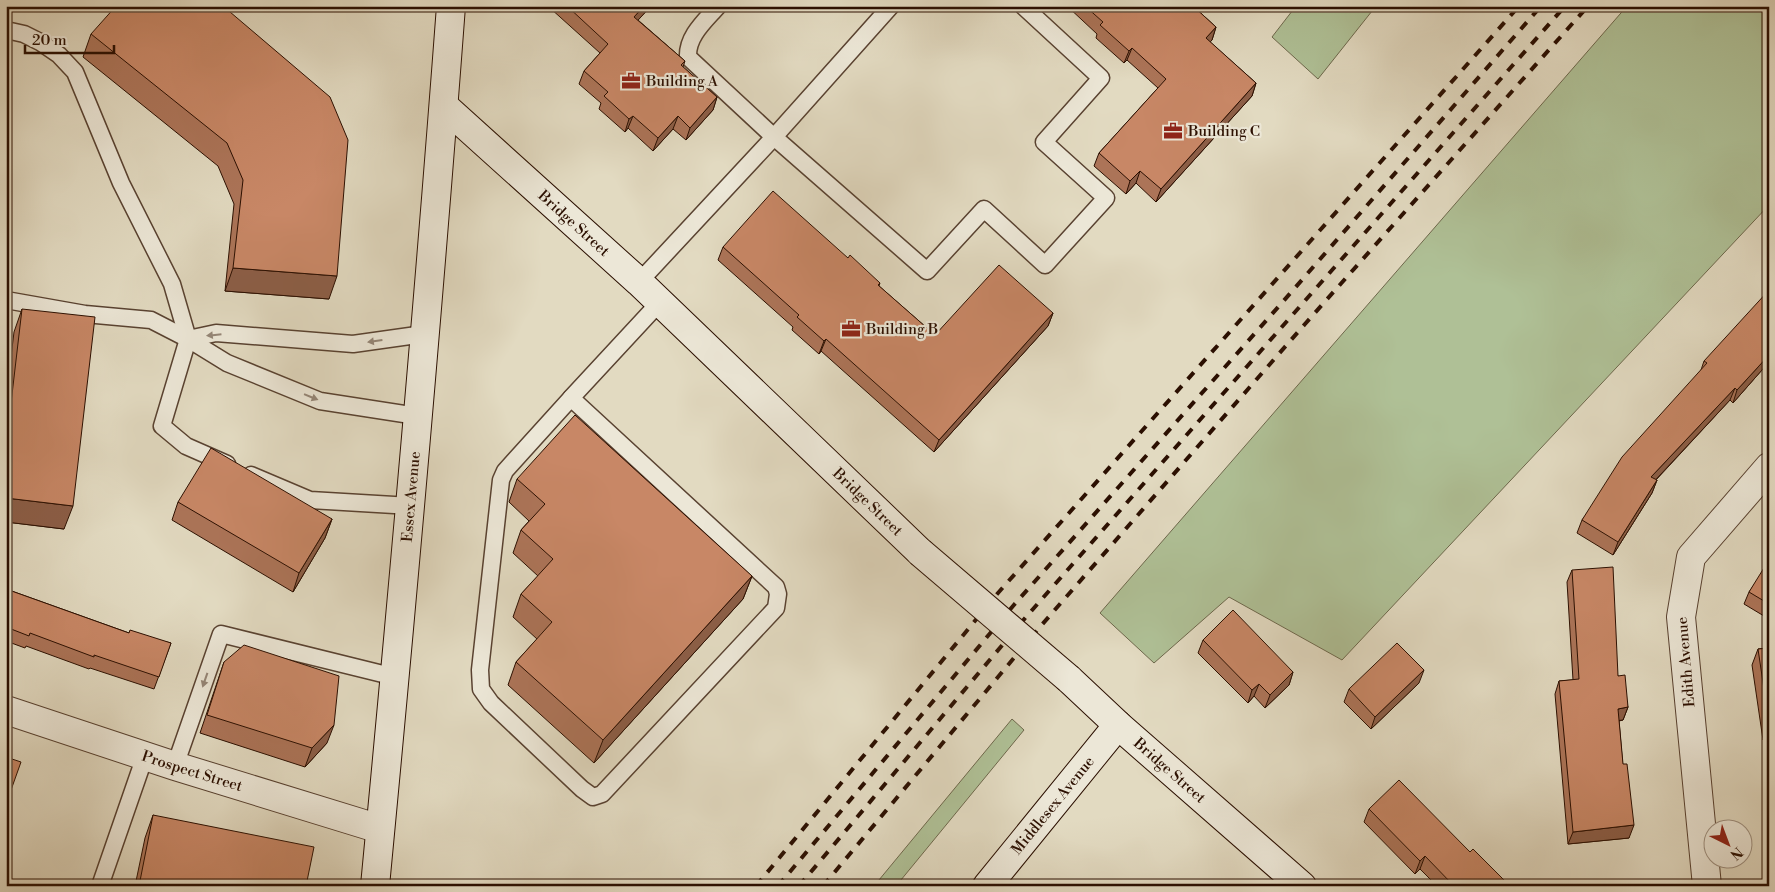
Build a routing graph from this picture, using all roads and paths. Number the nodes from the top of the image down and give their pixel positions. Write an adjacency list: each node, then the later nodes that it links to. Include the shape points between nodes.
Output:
1 (451, 6): 6 (street, Essex Avenue)
2 (718, 6): 7 (lane, via 693,35 688,57)
3 (891, 6): 7 (lane)
4 (1022, 6): 7 (lane, via 1101,78 1044,142 1106,198 1045,264 984,209 927,271)
5 (6, 30): 12 (lane, via 40,42 75,72 121,183 172,284)
6 (444, 106): 8 (street, Bridge Street); 11 (street, Essex Avenue)
7 (774, 137): 8 (lane)
8 (639, 282): 10 (street, Bridge Street)
9 (6, 300): 12 (lane, via 85,314 151,320)
10 (660, 302): 13 (lane); 19 (street, Bridge Street, bridge, via 920,552)
11 (424, 334): 12 (lane, one-way to 12, via 353,344 216,333); 14 (street, Essex Avenue)
12 (188, 340): 14 (lane, one-way to 14, via 227,363 320,400); 16 (lane, via 162,426 186,446 310,500)
13 (570, 398): 13 (lane, via 505,471 501,480 480,670 482,689 491,702 593,797 602,794 776,608 778,594 776,587)
14 (417, 416): 16 (street, Essex Avenue)
15 (1769, 467): 27 (street, Edith Avenue, via 1690,557 1681,617)
16 (411, 506): 17 (street, Essex Avenue)
17 (395, 677): 21 (lane, one-way to 21, via 221,634); 22 (street, Essex Avenue)
18 (6, 710): 20 (street, Prospect Street)
19 (1118, 725): 25 (street, Middlesex Avenue); 26 (street, Bridge Street)
20 (145, 756): 21 (street, Prospect Street); 23 (lane)
21 (175, 766): 22 (street, Prospect Street)
22 (380, 829): 24 (street, Essex Avenue)
23 (100, 886)
24 (375, 886)
25 (987, 886)
26 (1302, 886)
27 (1707, 886)

